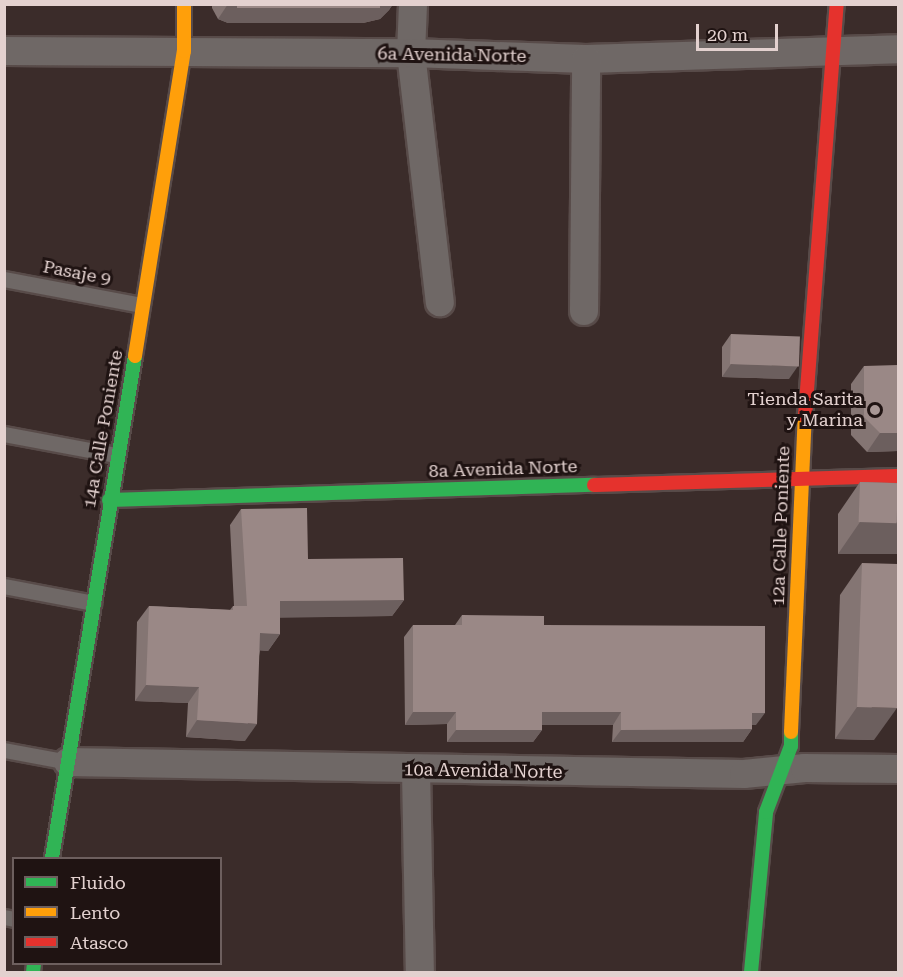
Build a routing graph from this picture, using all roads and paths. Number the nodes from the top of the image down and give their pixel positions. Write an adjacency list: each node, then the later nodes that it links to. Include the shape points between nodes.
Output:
1 (184, 4): 6 (street, 14a Calle Poniente)
2 (413, 4): 8 (street)
3 (837, 4): 7 (street, 12a Calle Poniente)
4 (898, 50): 7 (street, 6a Avenida Norte)
5 (4, 51): 6 (street, 6a Avenida Norte)
6 (184, 51): 8 (street, 6a Avenida Norte); 12 (street, 14a Calle Poniente, via 158,230)
7 (836, 52): 9 (street, 6a Avenida Norte); 17 (street, 12a Calle Poniente)
8 (411, 53): 9 (street, 6a Avenida Norte); 11 (street)
9 (586, 59): 13 (street)
10 (4, 279): 12 (lane, Pasaje 9)
11 (440, 303)
12 (142, 305): 15 (street, 14a Calle Poniente)
13 (584, 311)
14 (4, 434): 15 (lane)
15 (116, 455): 18 (street, 14a Calle Poniente)
16 (898, 476): 17 (street, 8a Avenida Norte)
17 (800, 477): 18 (street, 8a Avenida Norte); 23 (street, 12a Calle Poniente, via 791,746)
18 (109, 500): 20 (street, 14a Calle Poniente)
19 (4, 586): 20 (lane)
20 (93, 603): 22 (street, 14a Calle Poniente)
21 (4, 750): 22 (lane)
22 (68, 762): 25 (street, 10a Avenida Norte); 26 (street, 14a Calle Poniente)
23 (783, 769): 24 (street, 10a Avenida Norte); 25 (street, 10a Avenida Norte, via 744,774); 28 (street, 12a Calle Poniente, via 766,812)
24 (898, 769)
25 (416, 770): 27 (street)
26 (52, 857)
27 (420, 972)
28 (751, 972)

